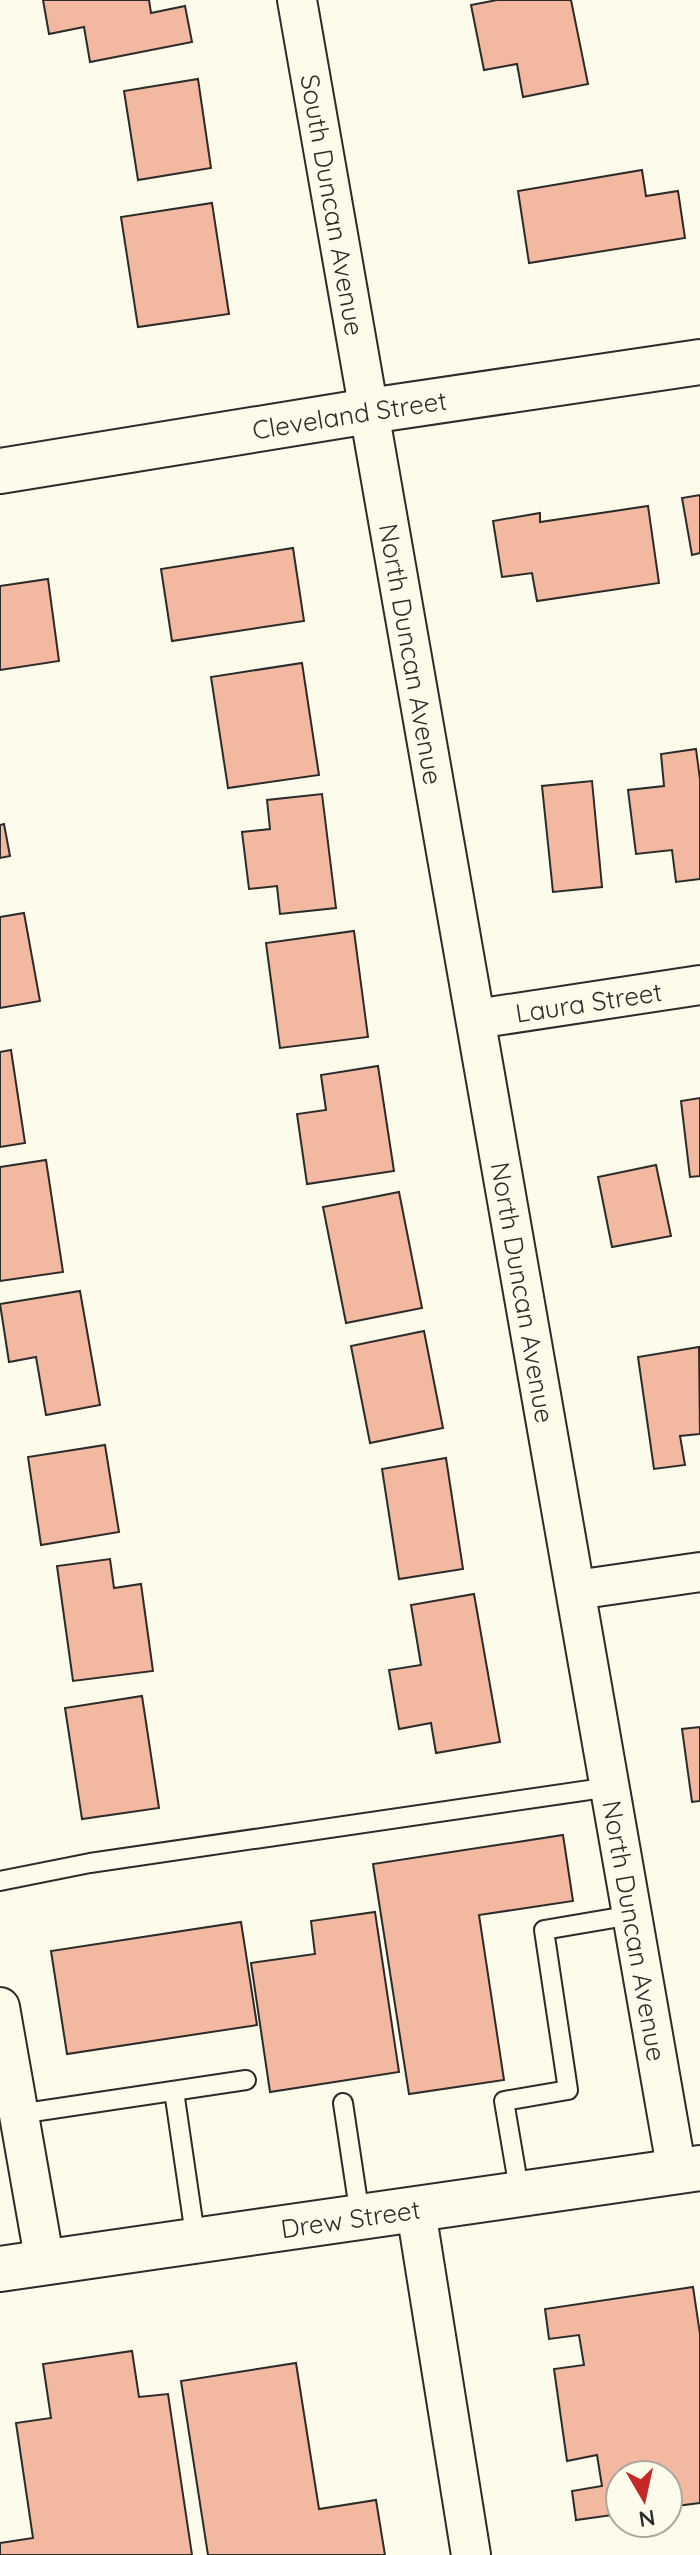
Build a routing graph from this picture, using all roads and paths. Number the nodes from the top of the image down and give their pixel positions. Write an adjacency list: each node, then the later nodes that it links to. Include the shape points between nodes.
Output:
1 (297, 0): 3 (street, South Duncan Avenue)
2 (700, 362): 3 (street, Cleveland Street)
3 (369, 411): 4 (street, Cleveland Street); 6 (street, North Duncan Avenue)
4 (0, 471)
5 (700, 985): 6 (street, Laura Street)
6 (476, 1019): 8 (street, North Duncan Avenue)
7 (700, 1572): 8 (street)
8 (576, 1590): 9 (street, North Duncan Avenue)
9 (610, 1787): 10 (lane, via 90,1863); 11 (street, North Duncan Avenue)
10 (0, 1881)
11 (632, 1915): 17 (street, North Duncan Avenue); 18 (lane, via 544,1930 568,2090 504,2101)
12 (2, 2029): 16 (street)
13 (246, 2080): 14 (lane)
14 (174, 2091): 16 (lane); 21 (lane)
15 (343, 2103): 20 (lane)
16 (19, 2114): 22 (street)
17 (689, 2170): 18 (street, Drew Street)
18 (520, 2195): 19 (street, Drew Street)
19 (416, 2211): 20 (street, Drew Street); 24 (street)
20 (360, 2219): 21 (street, Drew Street)
21 (196, 2242): 22 (street, Drew Street)
22 (45, 2263): 23 (street, Drew Street)
23 (0, 2269)
24 (471, 2555)

